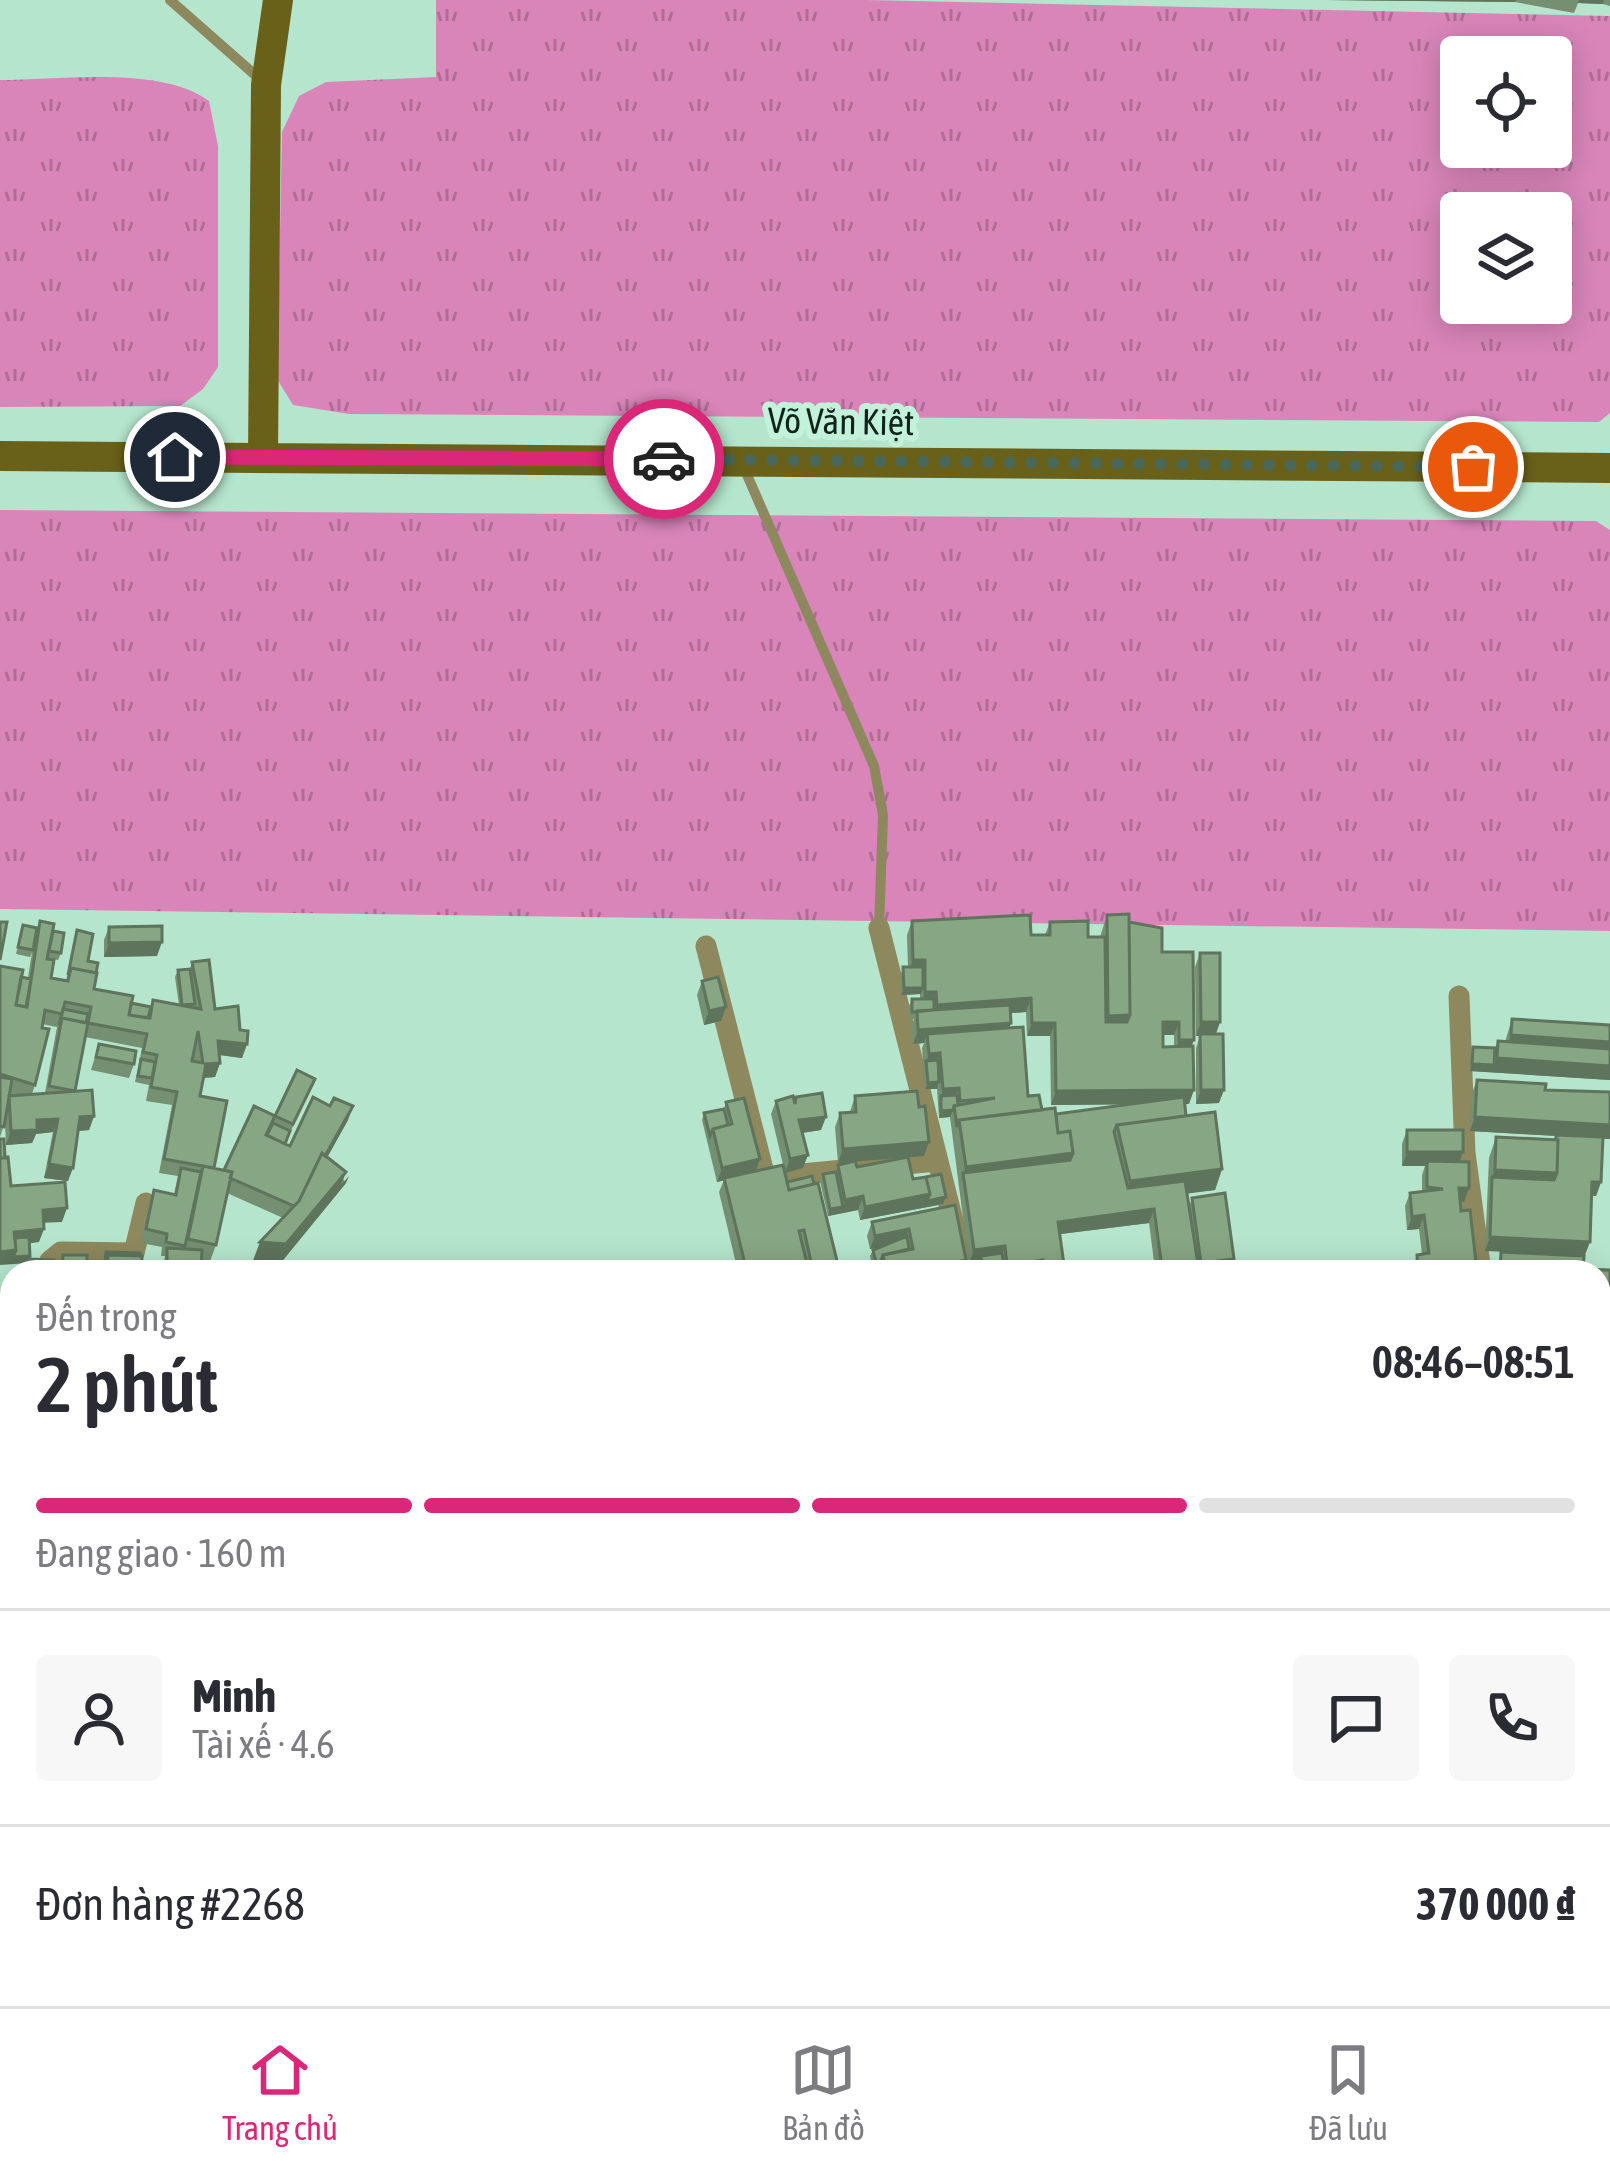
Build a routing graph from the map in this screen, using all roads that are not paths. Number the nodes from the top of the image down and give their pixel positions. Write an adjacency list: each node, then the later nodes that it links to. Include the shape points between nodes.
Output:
1 (170, 0): 3 (lane)
2 (278, 0): 3 (street)
3 (266, 85): 5 (street)
4 (0, 456): 5 (street, Võ Văn Kiệt)
5 (263, 458): 6 (street, Võ Văn Kiệt)
6 (740, 459): 7 (street, Võ Văn Kiệt); 8 (lane, via 874,766 883,815)
7 (1610, 468)
8 (879, 928): 11 (street)
9 (706, 946): 11 (street, via 755,1179)
10 (1459, 996): 15 (street, via 1465,1154)
11 (938, 1161): 14 (street)
12 (146, 1203): 13 (street, via 134,1253 62,1252)
13 (51, 1260)
14 (964, 1260)
15 (1479, 1260)

